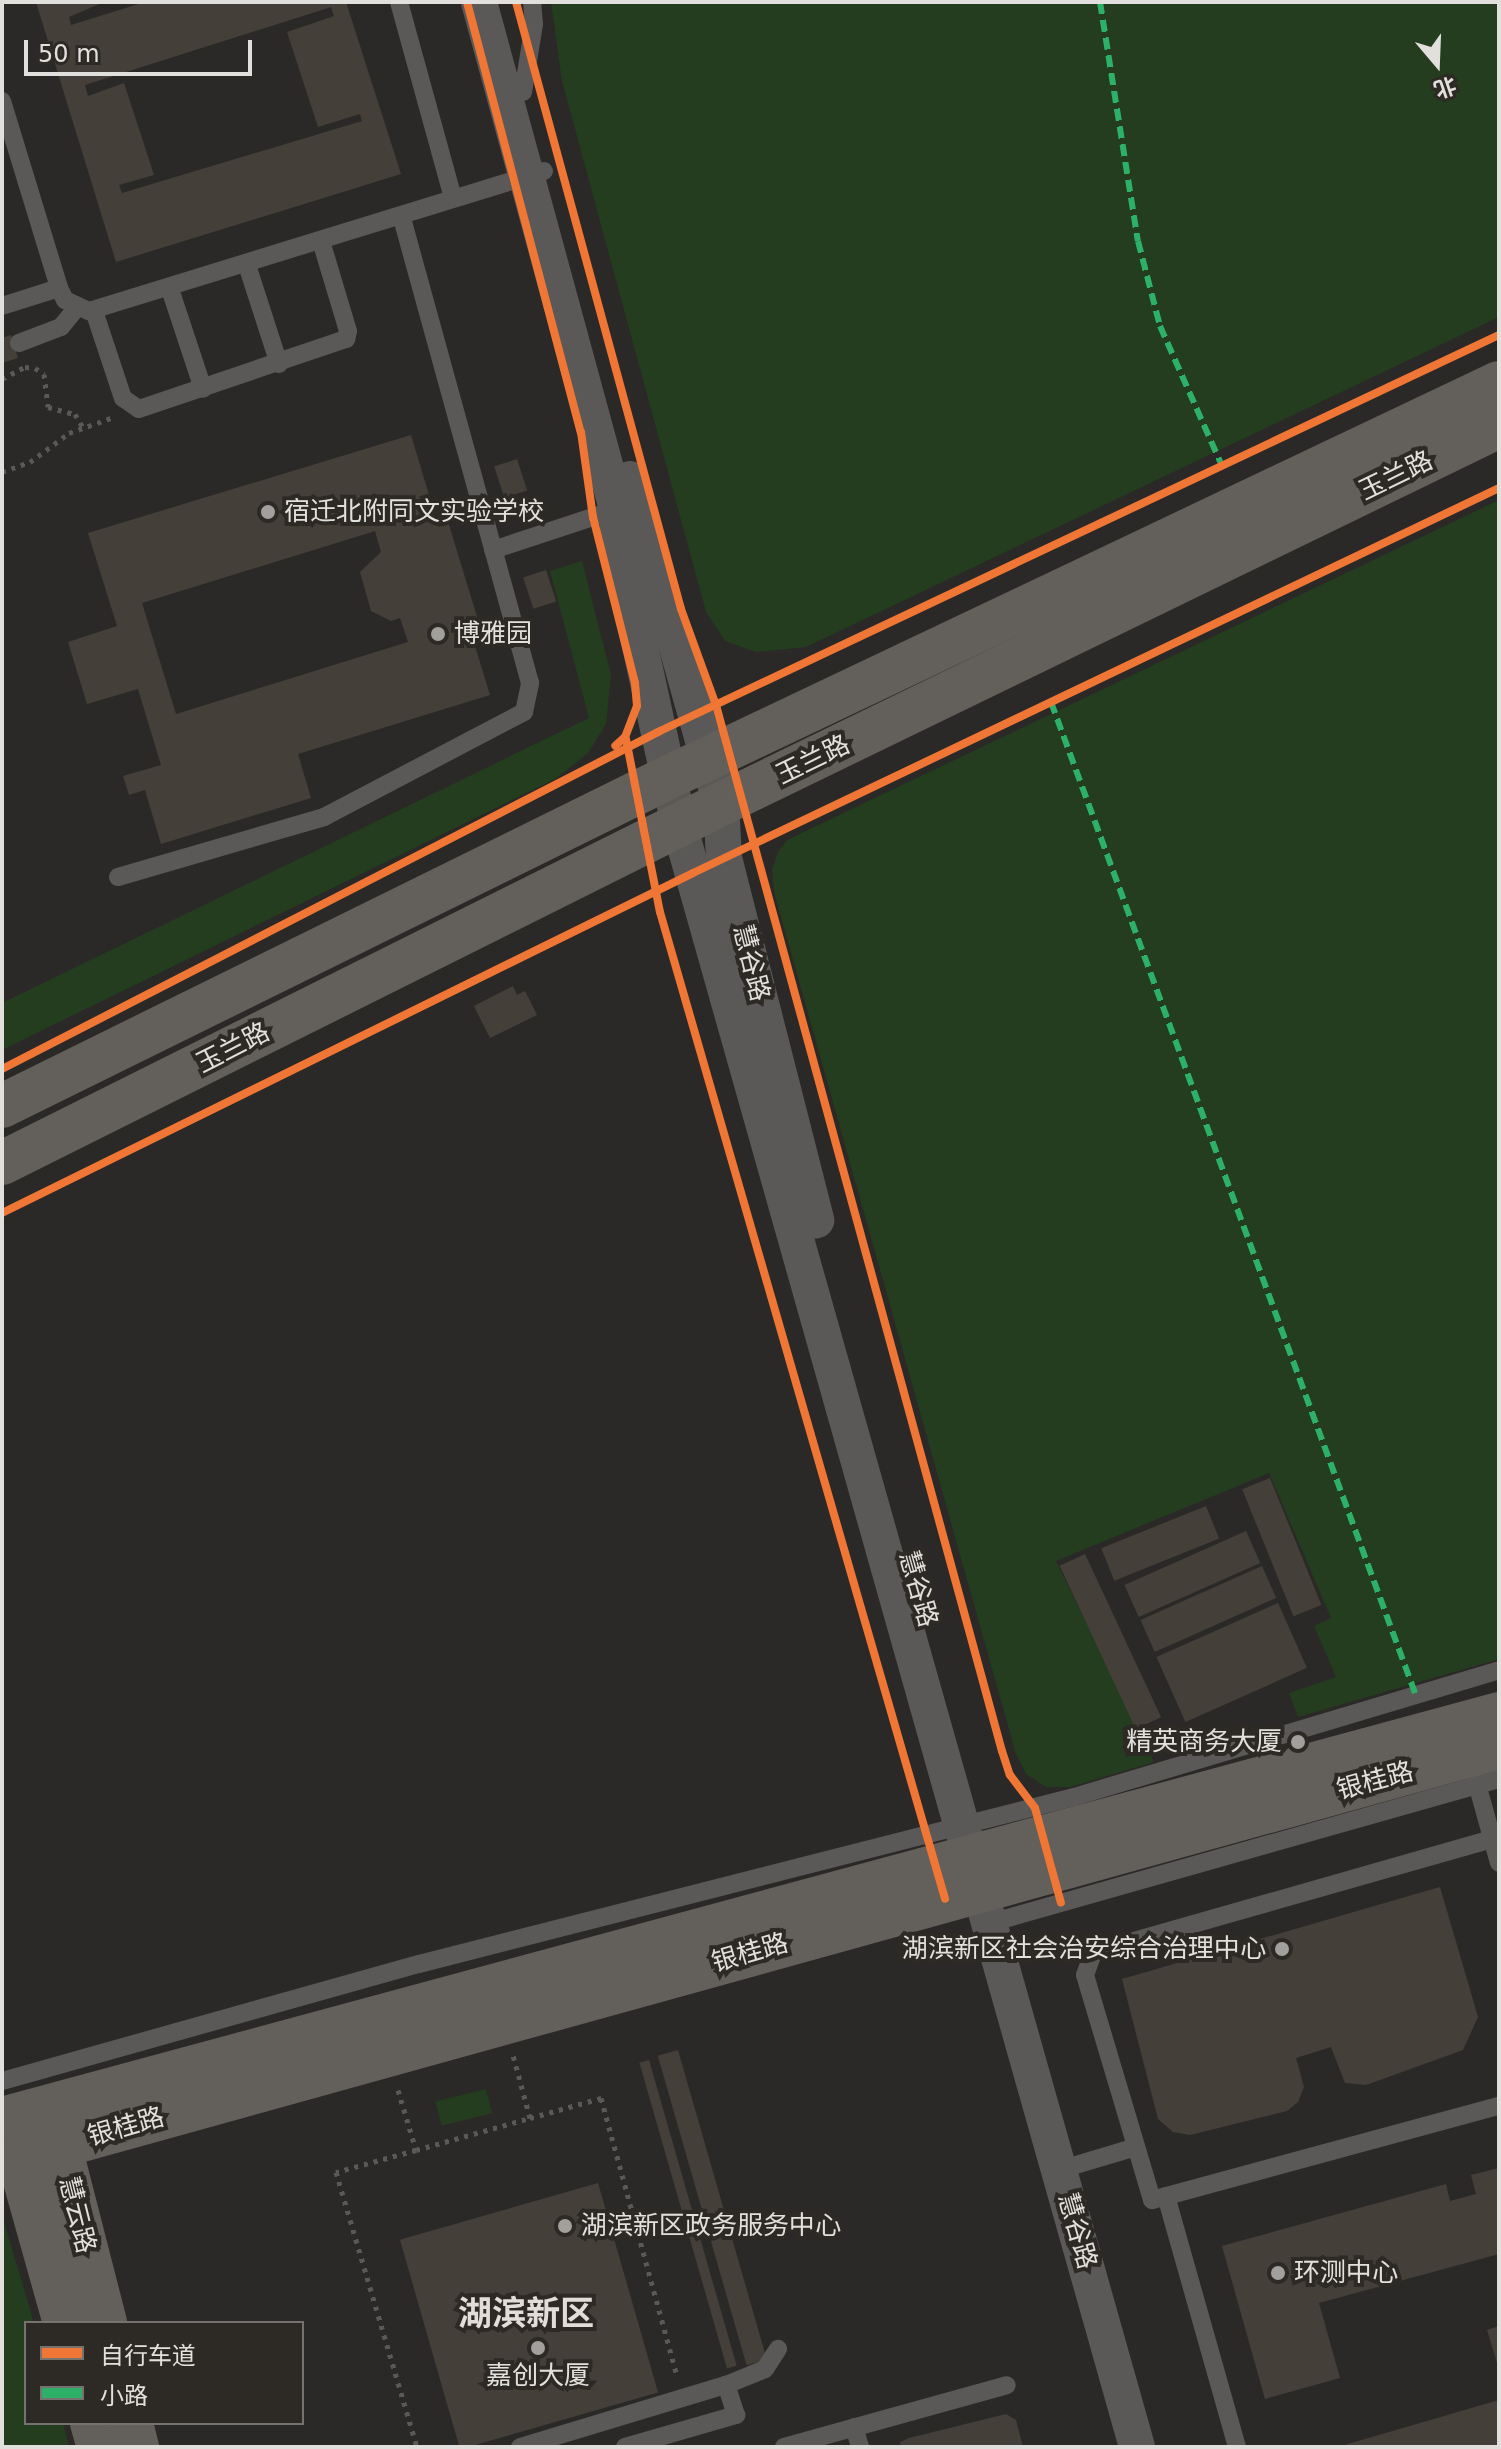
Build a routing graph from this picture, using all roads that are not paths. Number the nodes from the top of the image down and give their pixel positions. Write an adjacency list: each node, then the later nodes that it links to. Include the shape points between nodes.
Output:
1 (399, 2): 8 (lane)
2 (479, 2): 7 (street, 慧谷路)
3 (498, 2): 5 (street, 慧谷路)
4 (532, 2): 5 (lane, via 534,24)
5 (523, 92): 7 (street, 慧谷路)
6 (2, 101): 12 (lane)
7 (535, 173): 8 (lane); 21 (street, 慧谷路); 23 (street, 慧谷路)
8 (453, 198): 9 (lane)
9 (401, 215): 10 (lane); 22 (lane)
10 (321, 241): 11 (lane); 17 (lane, via 346,339)
11 (247, 265): 13 (lane); 17 (lane)
12 (59, 288): 14 (lane); 15 (lane)
13 (170, 289): 15 (lane); 19 (lane)
14 (2, 306)
15 (86, 309): 16 (lane, via 61,327); 19 (lane, via 129,407 139,409)
16 (19, 343)
17 (279, 364): 19 (lane)
18 (1499, 383): 23 (street, 玉兰路)
19 (203, 389)
20 (1499, 426): 25 (street, 玉兰路)
21 (617, 509): 22 (lane); 24 (street, 慧谷路, via 618,545)
22 (493, 550): 27 (lane, via 530,683 524,712 324,817)
23 (709, 758): 24 (street, 玉兰路); 25 (street, 慧谷路)
24 (667, 778): 26 (street, 慧谷路); 28 (street, 玉兰路)
25 (721, 804): 26 (street, 玉兰路); 35 (street, 慧谷路, via 724,858)
26 (679, 825): 29 (street, 玉兰路); 35 (street, 慧谷路)
27 (118, 877)
28 (2, 1106)
29 (2, 1163)
30 (1499, 1670): 35 (lane)
31 (1499, 1714): 35 (street, 银桂路)
32 (1486, 1767): 33 (lane); 35 (street, 银桂路)
33 (1492, 1839): 34 (lane); 39 (lane, via 1093,1953 1085,1975)
34 (1499, 1863)
35 (983, 1865): 37 (street, 银桂路); 37 (street, 银桂路, via 504,2022 388,2054); 38 (lane, via 419,1964); 40 (street, 慧谷路)
36 (1499, 2106): 41 (lane)
37 (54, 2126): 38 (street, 银桂路); 43 (street, 慧云路)
38 (6, 2127): 42 (street, 慧云路)
39 (1136, 2147): 40 (lane); 41 (lane, via 1152,2200)
40 (1059, 2170): 56 (street, 慧谷路)
41 (1166, 2196): 57 (lane)
42 (64, 2321)
43 (104, 2321)
44 (778, 2349): 45 (lane, via 765,2369)
45 (726, 2385): 52 (lane); 53 (lane, via 736,2415)
46 (1007, 2385): 49 (lane)
47 (93, 2425): 50 (street)
48 (132, 2425): 51 (street)
49 (854, 2427): 54 (lane); 55 (lane)
50 (99, 2447)
51 (137, 2447)
52 (520, 2447)
53 (625, 2447)
54 (784, 2447)
55 (860, 2447)
56 (1137, 2447)
57 (1237, 2447)

